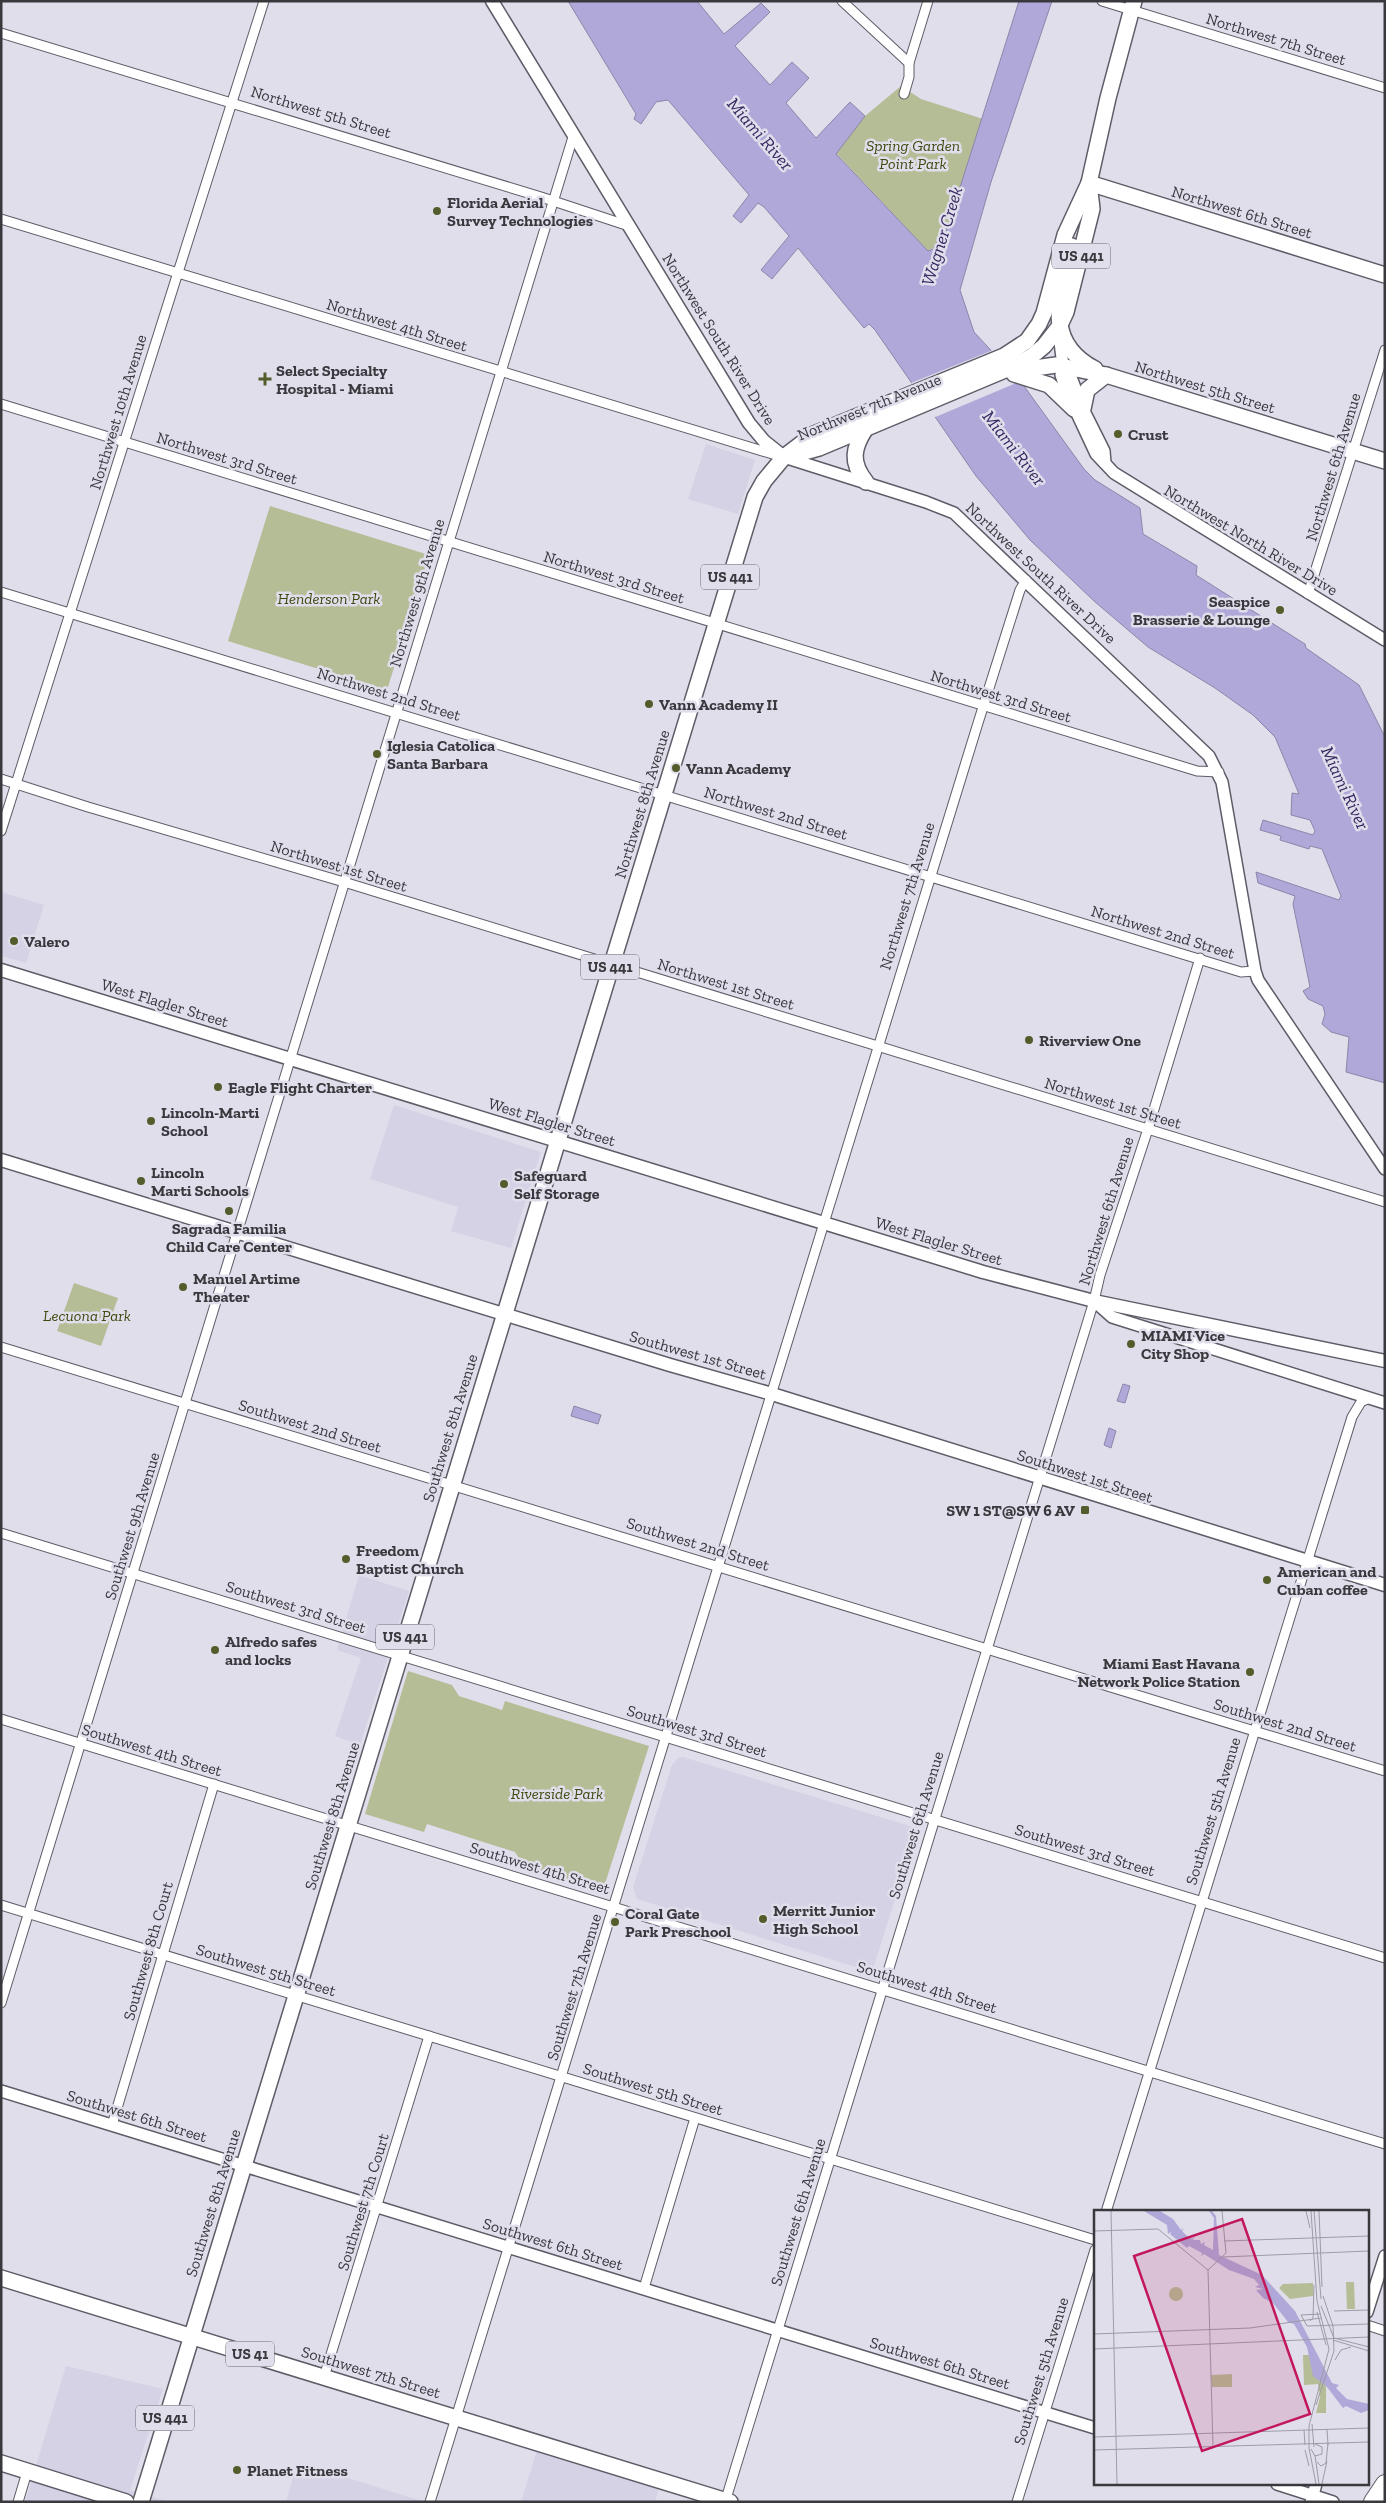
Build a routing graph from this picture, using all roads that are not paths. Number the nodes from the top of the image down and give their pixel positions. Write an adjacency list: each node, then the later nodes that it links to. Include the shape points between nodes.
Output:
1 (264, 1): 11 (street, Northwest 10th Avenue)
2 (492, 1): 12 (main road, Northwest South River Drive)
3 (842, 1): 8 (street)
4 (928, 1): 8 (street)
5 (1102, 1): 6 (street, Northwest 7th Street)
6 (1133, 6): 9 (street, Northwest 7th Street); 13 (main road, Northwest 7th Avenue / US 441)
7 (1, 33): 11 (street, Northwest 5th Street)
8 (909, 63): 10 (street)
9 (1385, 88)
10 (904, 94)
11 (232, 104): 14 (street, Northwest 5th Street); 18 (street, Northwest 10th Avenue)
12 (573, 137): 14 (street, Northwest 9th Avenue); 17 (main road, Northwest South River Drive)
13 (1089, 183): 15 (main road, Northwest 7th Avenue / US 441); 19 (main road, Northwest 6th Street); 20 (main road, Northwest 7th Avenue / US 441, via 1092,209 1072,296)
14 (554, 202): 17 (street, Northwest 5th Street); 25 (street, Northwest 9th Avenue)
15 (1074, 215): 20 (main road, via 1074,238 1058,312); 29 (main road, Northwest 7th Avenue / US 441, via 1065,235 1044,313 1027,341 1004,356)
16 (1, 219): 18 (street, Northwest 4th Street)
17 (629, 226): 33 (main road, Northwest South River Drive, via 749,423)
18 (178, 272): 25 (street, Northwest 4th Street); 31 (street, Northwest 10th Avenue)
19 (1385, 275)
20 (1059, 327): 22 (street, Northwest North River Drive); 23 (main road, Northwest 7th Avenue / US 441); 26 (main road, via 1077,358)
21 (1385, 350): 32 (street, Northwest 6th Avenue)
22 (1063, 366): 23 (main road, Northwest 5th Street); 26 (main road, Northwest 5th Street); 28 (street, Northwest North River Drive, via 1062,375)
23 (1035, 368): 24 (main road, Northwest 5th Street); 28 (main road)
24 (1007, 369): 29 (main road, Northwest 7th Avenue / US 441)
25 (501, 373): 33 (street, Northwest 4th Street); 36 (street, Northwest 9th Avenue)
26 (1106, 375): 28 (main road, via 1087,390); 32 (main road, Northwest 5th Street)
27 (1, 404): 31 (street, Northwest 3rd Street)
28 (1078, 409): 39 (street, Northwest North River Drive, via 1104,451 1105,463 1119,478)
29 (885, 412): 30 (main road, Northwest 7th Avenue / US 441); 33 (main road, Northwest 7th Avenue / US 441, via 814,434)
30 (866, 428): 33 (main road, Northwest 7th Avenue / US 441, via 819,448); 35 (main road, via 857,442 854,462)
31 (125, 442): 36 (street, Northwest 3rd Street); 40 (street, Northwest 10th Avenue)
32 (1353, 452): 34 (main road, Northwest 5th Street); 39 (street, Northwest 6th Avenue)
33 (784, 458): 35 (street, Northwest South River Drive); 41 (main road, Northwest 8th Avenue / US 441, via 755,496)
34 (1385, 461)
35 (866, 482): 37 (street, Northwest South River Drive, via 954,513)
36 (449, 541): 41 (street, Northwest 3rd Street); 44 (street, Northwest 9th Avenue)
37 (1026, 580): 43 (street, Northwest 7th Avenue, via 1020,590); 45 (street, Northwest South River Drive, via 1201,747)
38 (1, 592): 40 (street, Northwest 2nd Street)
39 (1308, 594): 42 (street, Northwest North River Drive)
40 (71, 612): 44 (street, Northwest 2nd Street); 47 (street, Northwest 10th Avenue)
41 (716, 624): 43 (street, Northwest 3rd Street); 48 (main road, Northwest 8th Avenue / US 441)
42 (1385, 640)
43 (984, 706): 45 (street, Northwest 3rd Street, via 1197,771); 50 (street, Northwest 7th Avenue)
44 (396, 712): 48 (street, Northwest 2nd Street); 51 (street, Northwest 9th Avenue)
45 (1219, 772): 55 (street, Northwest South River Drive)
46 (1, 778): 47 (street, Northwest 1st Street)
47 (16, 783): 49 (street, Northwest 10th Avenue); 51 (street, Northwest 1st Street)
48 (664, 794): 50 (street, Northwest 2nd Street); 53 (main road, Northwest 8th Avenue / US 441)
49 (1, 831)
50 (931, 876): 52 (street, Northwest 2nd Street); 56 (street, Northwest 7th Avenue)
51 (344, 882): 53 (street, Northwest 1st Street); 57 (street, Northwest 9th Avenue)
52 (1200, 958): 55 (street, Northwest 2nd Street, via 1241,972); 58 (street, Northwest 6th Avenue)
53 (611, 965): 56 (street, Northwest 1st Street); 59 (main road, Northwest 8th Avenue / US 441)
54 (1, 970): 57 (main road, West Flagler Street)
55 (1255, 971): 61 (street, Northwest South River Drive, via 1264,990)
56 (879, 1046): 58 (street, Northwest 1st Street); 63 (street, Northwest 7th Avenue)
57 (290, 1058): 59 (main road, West Flagler Street); 64 (street, Southwest 9th Avenue)
58 (1148, 1129): 62 (street, Northwest 1st Street); 65 (street, Northwest 6th Avenue)
59 (558, 1140): 63 (main road, West Flagler Street); 66 (main road, Southwest 8th Avenue / US 441)
60 (1, 1160): 64 (main road, Southwest 1st Street)
61 (1385, 1170)
62 (1385, 1202)
63 (825, 1223): 65 (main road, West Flagler Street, via 983,1272); 69 (street, Southwest 7th Avenue)
64 (238, 1232): 66 (main road, Southwest 1st Street); 72 (street, Southwest 9th Avenue)
65 (1094, 1301): 68 (main road, West Flagler Street); 70 (street, West Flagler Street, via 1112,1316); 73 (street, Southwest 6th Avenue)
66 (504, 1314): 69 (main road, Southwest 1st Street); 74 (main road, Southwest 8th Avenue / US 441)
67 (1, 1347): 72 (street, Southwest 2nd Street)
68 (1385, 1361)
69 (772, 1394): 73 (main road, Southwest 1st Street); 77 (street, Southwest 7th Avenue)
70 (1369, 1398): 71 (street, West Flagler Street); 76 (street, Southwest 5th Avenue, via 1361,1402 1352,1417)
71 (1385, 1403)
72 (185, 1404): 74 (street, Southwest 2nd Street); 78 (street, Southwest 9th Avenue)
73 (1039, 1478): 76 (main road, Southwest 1st Street); 80 (street, Southwest 6th Avenue)
74 (451, 1484): 77 (street, Southwest 2nd Street); 81 (main road, Southwest 8th Avenue / US 441)
75 (1, 1533): 78 (street, Southwest 3rd Street)
76 (1306, 1562): 79 (main road, Southwest 1st Street); 83 (street, Southwest 5th Avenue)
77 (720, 1567): 80 (street, Southwest 2nd Street); 84 (street, Southwest 7th Avenue)
78 (133, 1572): 81 (street, Southwest 3rd Street); 85 (street, Southwest 9th Avenue)
79 (1385, 1585)
80 (987, 1649): 83 (street, Southwest 2nd Street); 88 (street, Southwest 6th Avenue)
81 (400, 1655): 84 (street, Southwest 3rd Street); 89 (main road, Southwest 8th Avenue / US 441)
82 (1, 1719): 85 (street, Southwest 4th Street)
83 (1254, 1731): 86 (street, Southwest 2nd Street); 90 (street, Southwest 5th Avenue)
84 (667, 1737): 88 (street, Southwest 3rd Street); 92 (street, Southwest 7th Avenue)
85 (80, 1744): 87 (street, Southwest 4th Street); 93 (street, Southwest 9th Avenue)
86 (1385, 1771)
87 (214, 1784): 89 (street, Southwest 4th Street); 94 (street, Southwest 8th Court)
88 (934, 1819): 90 (street, Southwest 3rd Street); 96 (street, Southwest 6th Avenue)
89 (347, 1825): 92 (street, Southwest 4th Street); 97 (main road, Southwest 8th Avenue / US 441)
90 (1201, 1901): 95 (street, Southwest 3rd Street); 100 (street, Southwest 5th Avenue)
91 (1, 1905): 93 (street, Southwest 5th Street)
92 (614, 1907): 96 (street, Southwest 4th Street); 101 (street, Southwest 7th Avenue)
93 (28, 1914): 94 (street, Southwest 5th Street); 98 (street, Southwest 9th Avenue)
94 (163, 1955): 97 (street, Southwest 5th Street); 104 (street, Southwest 8th Court)
95 (1385, 1958)
96 (882, 1989): 100 (street, Southwest 4th Street); 106 (street, Southwest 6th Avenue)
97 (295, 1994): 99 (street, Southwest 5th Street); 107 (main road, Southwest 8th Avenue / US 441)
98 (1, 2003)
99 (430, 2036): 101 (street, Southwest 5th Street); 108 (street, Southwest 7th Court)
100 (1149, 2072): 105 (street, Southwest 4th Street); 109 (street, Southwest 5th Avenue)
101 (562, 2077): 103 (street, Southwest 5th Street); 111 (street, Southwest 7th Avenue)
102 (1, 2091): 104 (street, Southwest 6th Street)
103 (696, 2118): 106 (street, Southwest 5th Street); 115 (street)
104 (112, 2125): 107 (street, Southwest 6th Street)
105 (1385, 2144)
106 (830, 2160): 110 (street, Southwest 5th Street); 118 (street, Southwest 6th Avenue)
107 (243, 2165): 108 (street, Southwest 6th Street); 120 (main road, Southwest 8th Avenue / US 441)
108 (377, 2206): 111 (street, Southwest 6th Street); 121 (street, Southwest 7th Court)
109 (1107, 2210)
110 (1094, 2240)
111 (509, 2247): 115 (street, Southwest 6th Street); 123 (street, Southwest 7th Avenue)
112 (1094, 2253): 122 (street, Southwest 5th Avenue)
113 (1385, 2256): 116 (street)
114 (1, 2278): 120 (main road, Southwest 7th Street / US 41)
115 (644, 2288): 118 (street, Southwest 6th Street)
116 (1368, 2309)
117 (1368, 2325): 119 (street)
118 (777, 2330): 122 (street, Southwest 6th Street); 130 (street, Southwest 6th Avenue)
119 (1385, 2331)
120 (191, 2336): 121 (main road, Southwest 7th Street / US 41); 133 (main road, Southwest 8th Avenue / US 441)
121 (324, 2377): 123 (main road, Southwest 7th Street / US 41)
122 (1044, 2413): 124 (street, Southwest 6th Street); 135 (street, Southwest 5th Avenue)
123 (457, 2417): 130 (main road, Southwest 7th Street / US 41); 134 (street, Southwest 7th Avenue)
124 (1094, 2428)
125 (1, 2463): 126 (main road)
126 (27, 2472): 131 (street); 132 (main road)
127 (1385, 2484): 137 (highway)
128 (1284, 2486): 129 (street)
129 (1313, 2494): 136 (street)
130 (727, 2501)
131 (18, 2502)
132 (126, 2502)
133 (141, 2502)
134 (430, 2502)
135 (1017, 2502)
136 (1333, 2502)
137 (1373, 2502)

